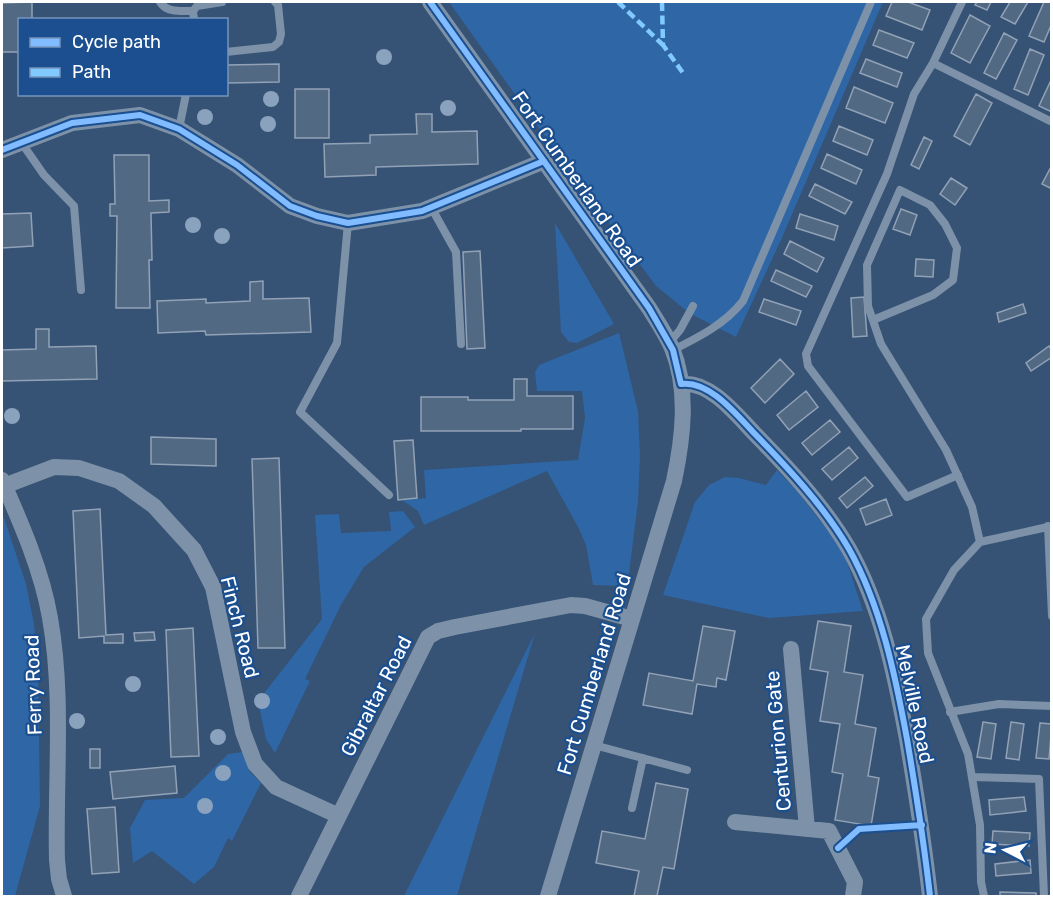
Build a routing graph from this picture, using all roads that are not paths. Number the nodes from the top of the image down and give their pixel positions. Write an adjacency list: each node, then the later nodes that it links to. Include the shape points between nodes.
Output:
1 (160, 2): 7 (lane, via 174,11)
2 (222, 2): 7 (lane, via 197,6)
3 (275, 2): 8 (lane, via 279,42 273,47)
4 (430, 2): 15 (street, Fort Cumberland Road)
5 (871, 2): 22 (lane, via 743,301 695,339)
6 (962, 2): 9 (lane)
7 (194, 15)
8 (228, 52)
9 (933, 63): 11 (lane); 24 (lane, via 914,94 887,174 806,354 808,366 907,498)
10 (186, 96): 12 (lane)
11 (1052, 122)
12 (179, 129): 13 (street, via 140,115 72,123); 17 (street, via 237,165 290,206)
13 (21, 142): 14 (street); 18 (lane, via 44,175 74,206)
14 (2, 150)
15 (544, 161): 16 (street); 22 (street, Fort Cumberland Road, via 649,308)
16 (431, 207): 17 (street); 21 (lane, via 456,252)
17 (348, 223): 26 (lane, via 336,343 300,412)
18 (81, 290)
19 (693, 306): 22 (lane)
20 (873, 320): 20 (lane, via 868,306 867,265 900,190 930,205 945,224 957,248 953,280 933,295); 24 (lane, via 881,344)
21 (461, 344)
22 (671, 346): 23 (street, Fort Cumberland Road)
23 (681, 384): 30 (street, Fort Cumberland Road, via 682,431 677,468); 46 (street, Melville Road, via 701,387 739,418 801,484 853,557 896,682 922,825)
24 (958, 475): 28 (lane, via 972,507)
25 (3, 483): 39 (street, Finch Road, via 54,467 79,468 119,481 154,506 194,550 213,587 243,732 255,764 276,787); 42 (street, Ferry Road, via 39,573 52,630 57,690 57,860)
26 (389, 495)
27 (1050, 526): 28 (lane); 29 (lane)
28 (980, 542): 33 (lane, via 954,570 926,619 928,653)
29 (1052, 616)
30 (632, 619): 34 (street, Fort Cumberland Road); 39 (street, Gibraltar Road, via 571,605 438,631 428,637)
31 (791, 649): 41 (street, Centurion Gate)
32 (1052, 706): 33 (lane, via 999,704)
33 (950, 711): 37 (lane, via 968,754)
34 (594, 745): 35 (lane); 44 (street, Fort Cumberland Road)
35 (644, 758): 36 (lane); 38 (lane)
36 (687, 770)
37 (972, 777): 47 (lane, via 980,825); 48 (lane, via 1039,779)
38 (632, 808)
39 (339, 816): 43 (street, Gibraltar Road)
40 (735, 822): 41 (street, Centurion Gate)
41 (807, 829): 45 (street, Centurion Gate, via 829,831 855,882)
42 (64, 897)
43 (299, 897)
44 (548, 897)
45 (854, 897)
46 (930, 897)
47 (984, 897)
48 (1044, 897)

